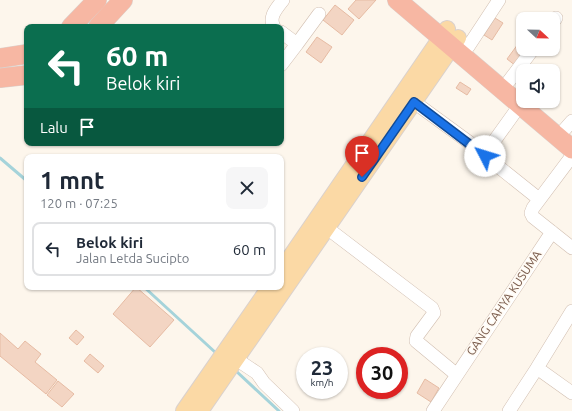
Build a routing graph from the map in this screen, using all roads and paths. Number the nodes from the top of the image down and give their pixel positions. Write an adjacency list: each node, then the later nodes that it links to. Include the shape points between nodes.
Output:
1 (97, 0): 8 (highway)
2 (123, 0): 9 (highway)
3 (283, 0): 10 (street, via 272,16)
4 (397, 0): 12 (highway)
5 (414, 0): 12 (highway)
6 (499, 0): 12 (street)
7 (319, 14): 13 (street)
8 (73, 24)
9 (101, 24)
10 (273, 24)
11 (284, 34): 13 (street)
12 (453, 40): 19 (highway); 20 (highway); 21 (main road); 33 (main road)
13 (297, 44): 16 (street)
14 (24, 54): 15 (highway)
15 (0, 58)
16 (284, 61)
17 (24, 75): 18 (highway)
18 (0, 78)
19 (516, 91)
20 (516, 91)
21 (414, 102): 27 (street); 30 (main road)
22 (516, 103): 27 (street)
23 (533, 108): 26 (highway)
24 (540, 108): 25 (highway)
25 (570, 128)
26 (572, 149)
27 (485, 154): 29 (street, via 489,160)
28 (572, 156): 29 (street)
29 (539, 199): 31 (street, via 531,210 531,215)
30 (327, 228): 34 (main road); 39 (street, via 432,308 434,313 416,341)
31 (552, 232): 32 (street); 39 (street, GANG CAHYA KUSUMA)
32 (572, 248)
33 (284, 267)
34 (284, 278)
35 (269, 296): 37 (main road); 41 (main road)
36 (572, 311): 38 (street)
37 (236, 359): 42 (main road); 43 (street, via 257,373)
38 (538, 368): 40 (street); 45 (street)
39 (457, 375): 44 (street, GANG CAHYA KUSUMA)
40 (572, 393)
41 (184, 411)
42 (200, 411)
43 (293, 411)
44 (433, 411)
45 (510, 411)

